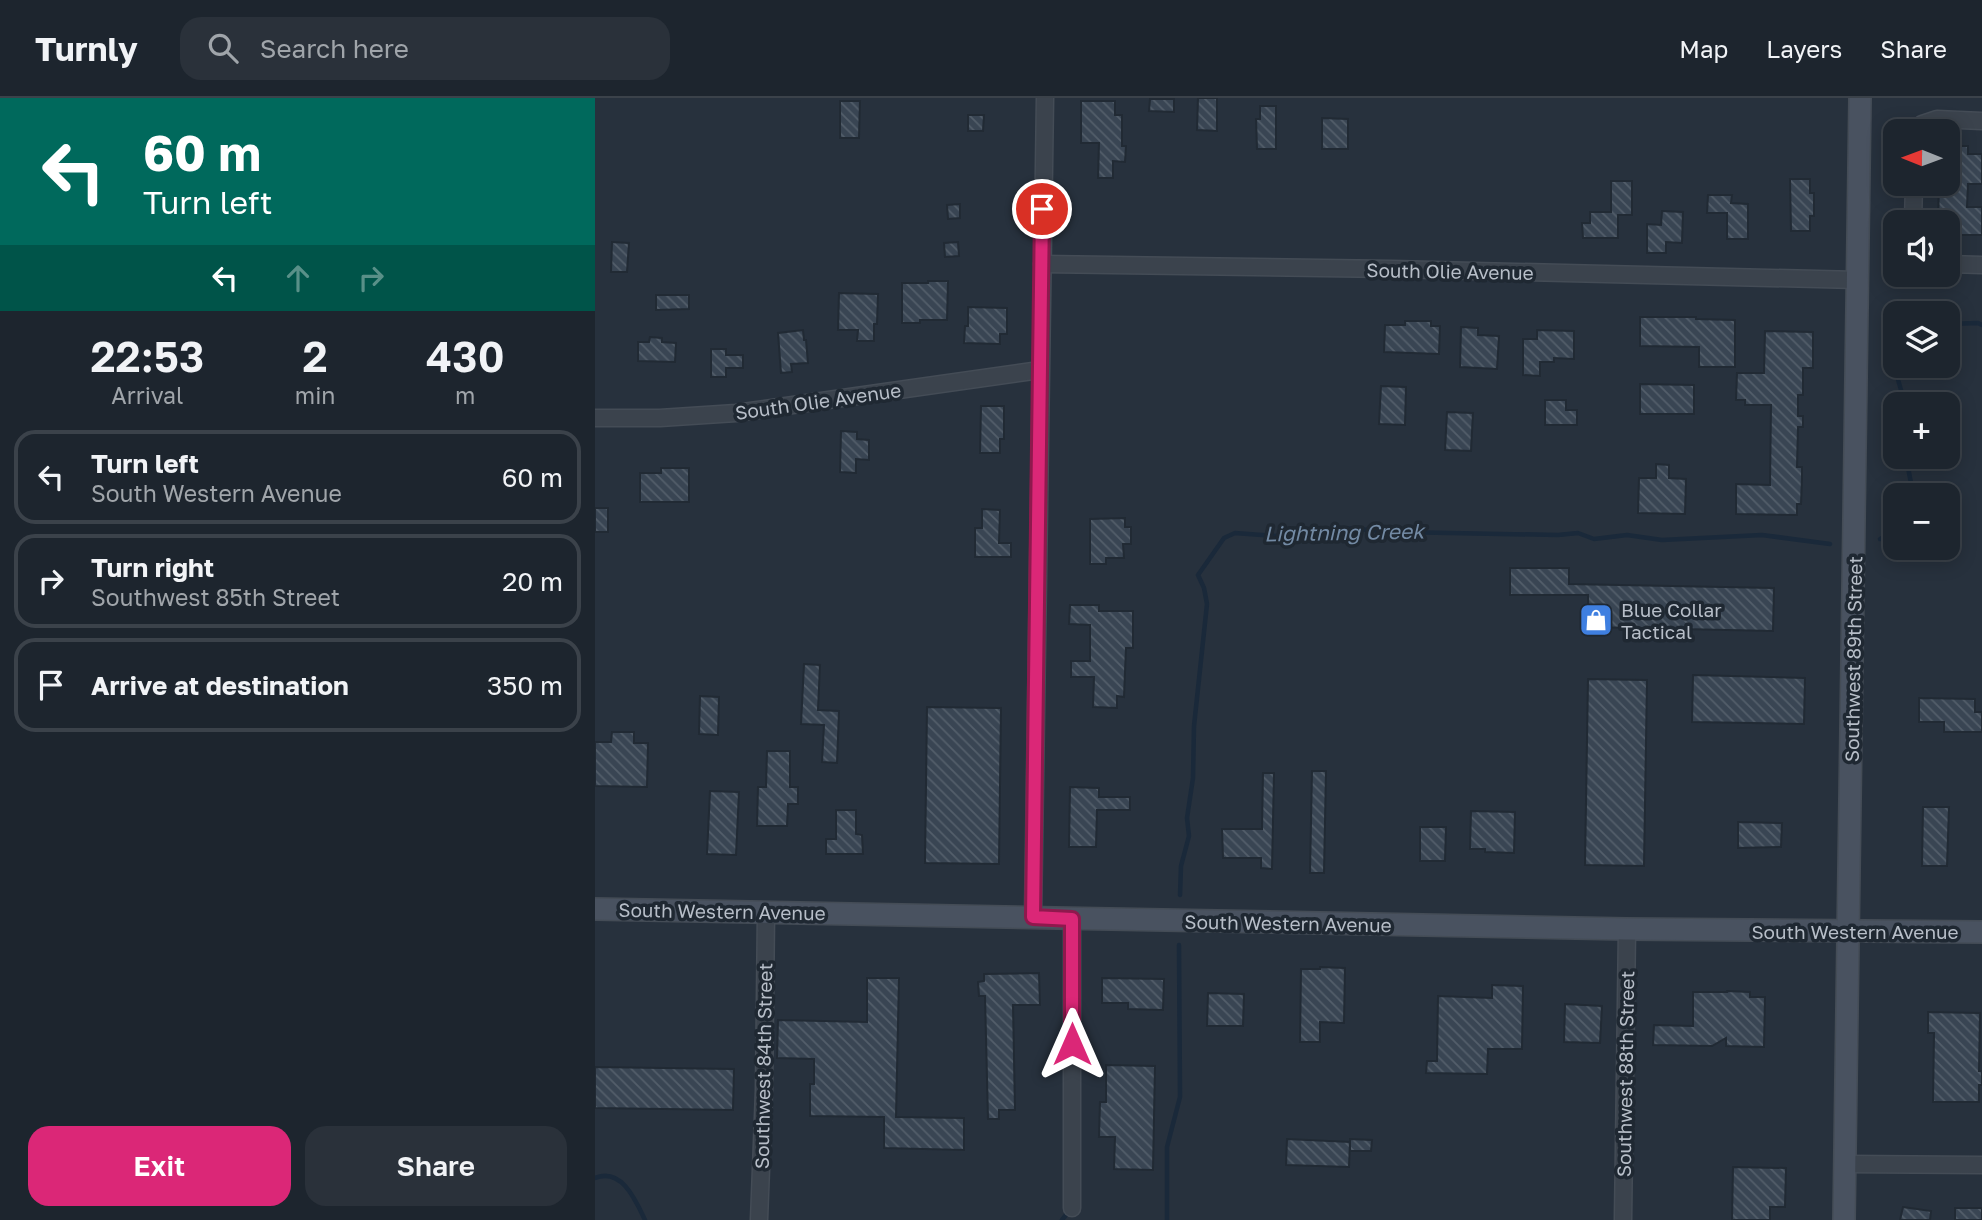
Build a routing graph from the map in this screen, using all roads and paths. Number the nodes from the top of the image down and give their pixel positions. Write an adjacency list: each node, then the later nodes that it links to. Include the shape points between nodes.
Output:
1 (1045, 98): 5 (street)
2 (1860, 98): 8 (main road, Southwest 89th Street)
3 (1960, 120): 4 (street)
4 (1982, 121)
5 (1042, 264): 8 (street, South Olie Avenue); 9 (street)
6 (1960, 264): 7 (street)
7 (1982, 265)
8 (1858, 280): 16 (main road, Southwest 89th Street)
9 (1040, 370): 10 (street, South Olie Avenue, via 736,413); 13 (street)
10 (595, 418)
11 (595, 909): 12 (main road, South Western Avenue)
12 (767, 912): 13 (main road, South Western Avenue); 21 (street, Southwest 84th Street)
13 (1033, 917): 14 (main road, South Western Avenue)
14 (1072, 919): 15 (main road, South Western Avenue); 20 (street)
15 (1627, 929): 16 (main road, South Western Avenue); 22 (street, Southwest 88th Street)
16 (1849, 931): 17 (main road, South Western Avenue); 18 (main road, Southwest 89th Street)
17 (1982, 932)
18 (1845, 1164): 19 (street); 23 (main road, Southwest 89th Street)
19 (1982, 1165)
20 (1072, 1208)
21 (759, 1220)
22 (1623, 1220)
23 (1844, 1220)

